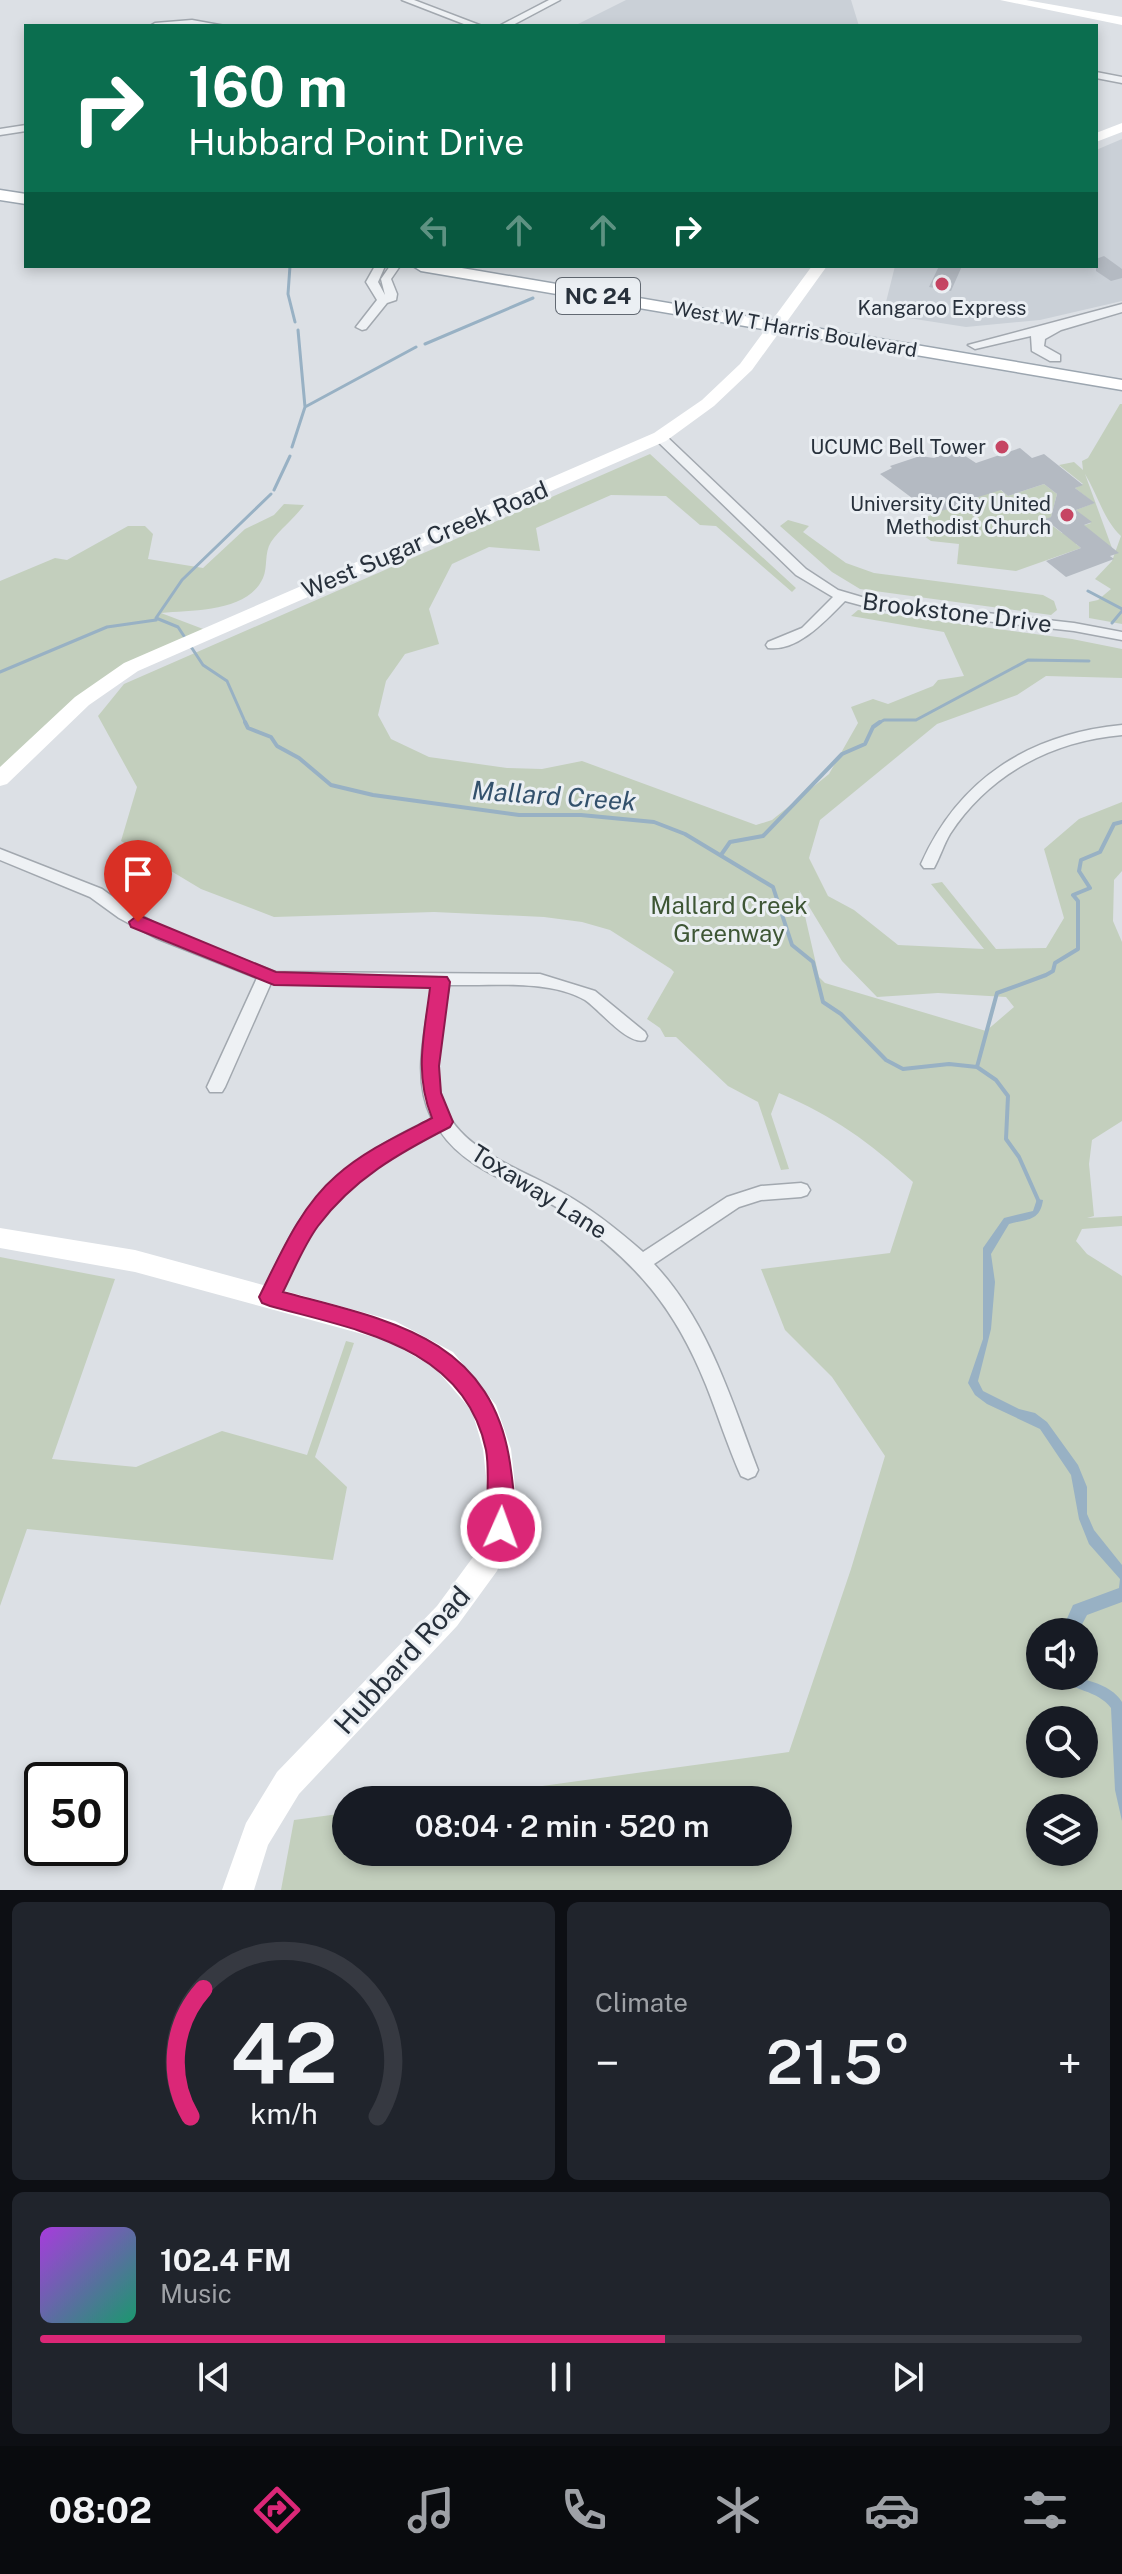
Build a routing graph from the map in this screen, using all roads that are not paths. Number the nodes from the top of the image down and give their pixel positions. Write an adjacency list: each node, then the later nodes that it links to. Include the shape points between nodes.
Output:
1 (407, 0): 7 (street)
2 (556, 0): 8 (street)
3 (1006, 0): 4 (main road)
4 (1122, 21)
5 (180, 24): 6 (street)
6 (201, 24)
7 (472, 24)
8 (508, 24)
9 (1098, 75): 10 (street)
10 (1122, 80)
11 (1122, 127): 14 (main road)
12 (24, 128): 13 (street)
13 (0, 132)
14 (1098, 137)
15 (0, 181): 16 (main road)
16 (24, 187)
17 (0, 188): 18 (main road)
18 (24, 188)
19 (0, 195): 20 (main road)
20 (24, 199)
21 (379, 268): 22 (street, via 372,282 383,300 367,328 391,299 386,279)
22 (394, 268)
23 (435, 268): 27 (main road, West W T Harris Boulevard / NC 24)
24 (516, 268): 27 (main road, West W T Harris Boulevard / NC 24)
25 (818, 268): 27 (main road, West Sugar Creek Road)
26 (1122, 308): 28 (street)
27 (779, 319): 29 (main road, West W T Harris Boulevard / NC 24); 32 (main road, West W T Harris Boulevard / NC 24); 33 (main road, West Sugar Creek Road, via 723,391)
28 (1056, 327): 29 (street); 30 (street, via 1036,341 1039,350)
29 (975, 345): 30 (main road, West W T Harris Boulevard / NC 24)
30 (1055, 358): 31 (main road, West W T Harris Boulevard / NC 24)
31 (1122, 369)
32 (1122, 385)
33 (660, 437): 34 (street, Brookstone Drive, via 801,572); 38 (main road, West Sugar Creek Road, via 154,656 82,701)
34 (836, 594): 35 (street, Brookstone Drive, via 871,604); 36 (street, via 807,631)
35 (1122, 636)
36 (769, 642)
37 (1122, 730): 40 (street, via 1067,738 995,776 953,815)
38 (0, 779)
39 (0, 854): 41 (street, via 96,893 162,934)
40 (929, 864)
41 (266, 975): 42 (street, via 299,981); 44 (street)
42 (441, 982): 43 (street, via 540,980 570,987 589,995); 45 (street, Toxaway Lane, via 430,1066 432,1093)
43 (639, 1036)
44 (216, 1087)
45 (443, 1122): 48 (street, Toxaway Lane, via 482,1159 571,1206); 49 (street, via 388,1150 342,1183 309,1222)
46 (801, 1190): 48 (street, via 733,1202)
47 (0, 1238): 49 (main road, Hubbard Road, via 135,1261)
48 (642, 1262): 50 (street, Toxaway Lane, via 701,1350)
49 (270, 1297): 51 (main road, Hubbard Road, via 395,1332 444,1360 483,1405 497,1449 503,1504 501,1528 487,1562 447,1616 288,1783 268,1811)
50 (748, 1470)
51 (238, 1890)

